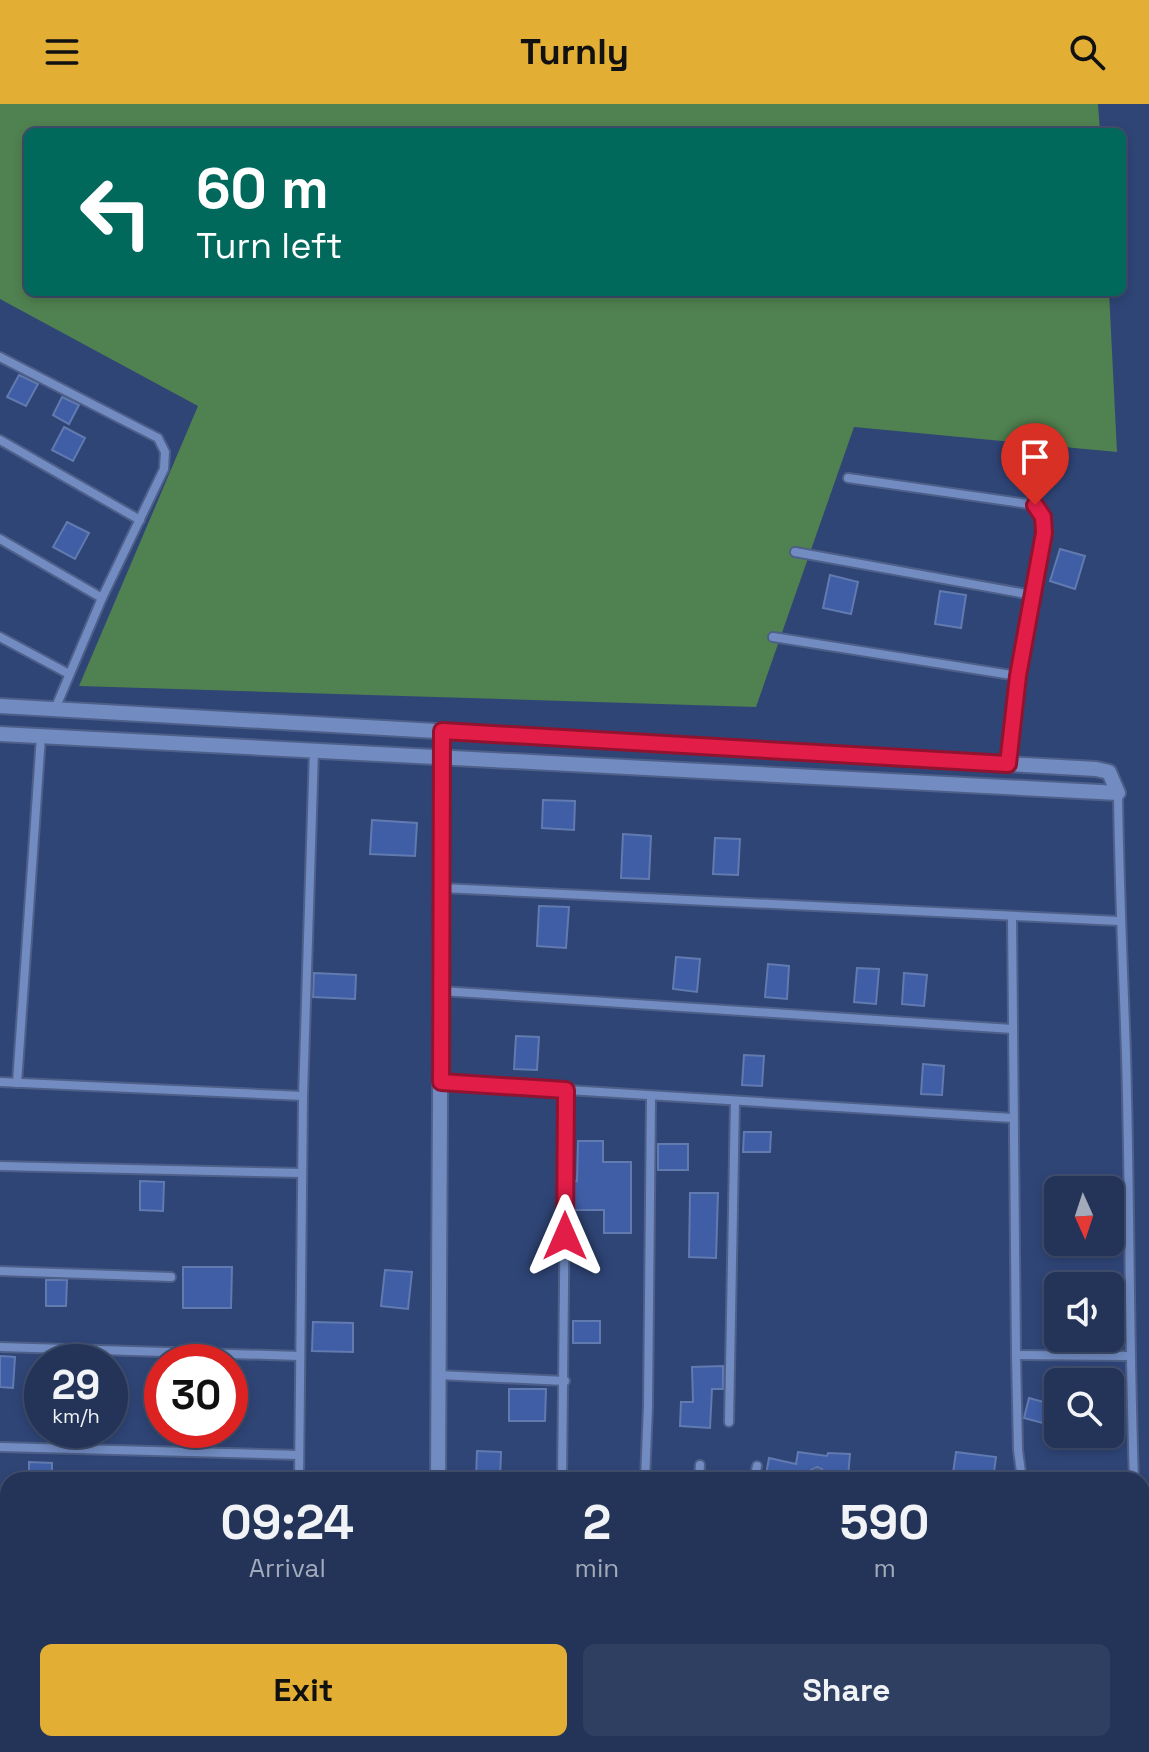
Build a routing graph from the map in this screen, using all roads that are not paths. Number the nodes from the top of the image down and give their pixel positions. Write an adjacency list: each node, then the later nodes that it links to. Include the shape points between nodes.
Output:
1 (0, 357): 4 (street, via 158,438 166,460)
2 (0, 440): 4 (street)
3 (848, 478): 7 (street, via 1035,505 1044,533)
4 (140, 520): 8 (street)
5 (0, 539): 8 (street)
6 (795, 552): 7 (street)
7 (1032, 595): 12 (street)
8 (102, 598): 11 (street)
9 (0, 637): 11 (street)
10 (773, 637): 12 (street)
11 (69, 674): 14 (street)
12 (1018, 676): 20 (street)
13 (0, 706): 14 (street)
14 (55, 709): 15 (street)
15 (442, 731): 19 (street); 20 (street)
16 (0, 734): 17 (street)
17 (41, 736): 18 (street); 29 (street)
18 (314, 750): 19 (street); 31 (street)
19 (442, 757): 21 (street); 22 (street)
20 (1008, 764): 21 (street, via 1109,772)
21 (1118, 793): 24 (street)
22 (442, 888): 23 (street); 25 (street)
23 (1012, 917): 24 (street); 26 (street)
24 (1119, 921): 42 (street)
25 (441, 991): 26 (street); 28 (street)
26 (1012, 1029): 34 (street)
27 (0, 1082): 29 (street)
28 (441, 1082): 30 (street); 43 (street)
29 (17, 1083): 31 (street)
30 (566, 1090): 32 (street); 44 (street)
31 (303, 1096): 36 (street)
32 (651, 1096): 33 (street); 53 (street)
33 (735, 1101): 34 (street); 45 (street)
34 (1012, 1118): 40 (street)
35 (0, 1166): 36 (street)
36 (302, 1173): 41 (street)
37 (0, 1271): 38 (street)
38 (171, 1277)
39 (0, 1347): 41 (street)
40 (1016, 1355): 42 (street); 56 (street)
41 (300, 1356): 47 (street)
42 (1130, 1356): 57 (street)
43 (439, 1375): 44 (street); 51 (street)
44 (565, 1381): 52 (street)
45 (729, 1422)
46 (0, 1447): 47 (street)
47 (299, 1455): 50 (street)
48 (700, 1465): 54 (street)
49 (757, 1466): 55 (street)
50 (299, 1472)
51 (438, 1472)
52 (562, 1472)
53 (645, 1472)
54 (700, 1472)
55 (756, 1472)
56 (1021, 1472)
57 (1134, 1472)

